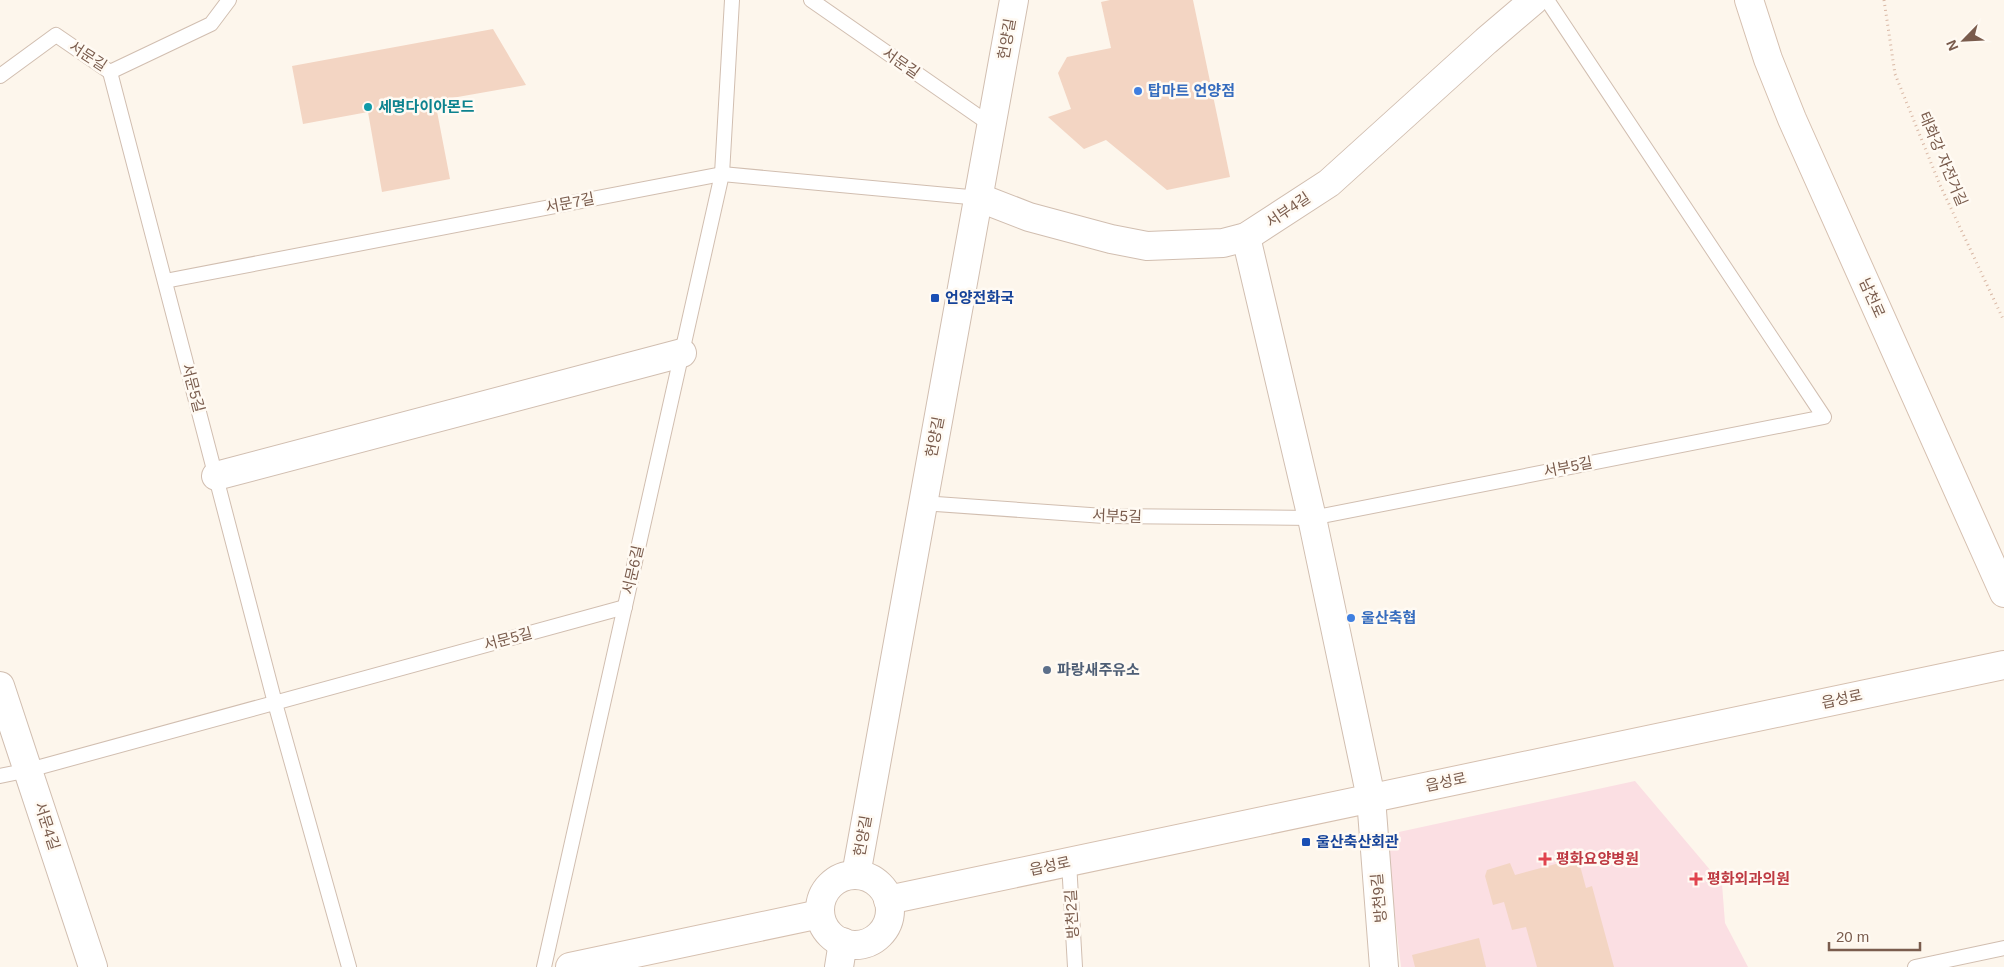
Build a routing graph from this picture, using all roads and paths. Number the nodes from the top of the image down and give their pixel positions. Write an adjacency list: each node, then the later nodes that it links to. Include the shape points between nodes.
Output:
1 (229, 0): 9 (lane, 서문길, via 211,24)
2 (732, 0): 12 (lane, 서문6길)
3 (810, 0): 11 (lane, 서문길)
4 (1014, 0): 11 (street, 헌양길)
5 (1534, 0): 14 (street, 서부4길, via 1329,183)
6 (1547, 0): 20 (lane, 서부5길, via 1824,417)
7 (1749, 0): 21 (street, 남천로, via 1792,119)
8 (1884, 0): 16 (path, 태화강 자전거길, via 1894,74 1940,185)
9 (110, 72): 10 (lane, 서문길, via 56,35); 15 (lane, 서문5길)
10 (0, 76)
11 (991, 125): 13 (street, 헌양길)
12 (722, 174): 13 (lane, 서문7길); 15 (lane, 서문7길); 17 (lane, 서문6길)
13 (980, 198): 14 (street, 서부4길, via 1030,217 1147,246 1223,243); 19 (street, 헌양길)
14 (1246, 238): 20 (street)
15 (165, 281): 18 (lane, 서문5길)
16 (2004, 320)
17 (682, 353): 18 (street); 22 (lane, 서문6길)
18 (216, 476): 25 (lane, 서문5길)
19 (922, 503): 20 (lane, 서부5길, via 1104,516); 30 (street, 헌양길)
20 (1312, 518): 28 (street)
21 (2004, 593)
22 (625, 607): 25 (lane, 서문5길); 37 (lane, 서문6길)
23 (2004, 665): 28 (street, 읍성로)
24 (0, 686): 26 (street, 서문4길)
25 (275, 703): 26 (lane, 서문5길); 36 (lane, 서문5길)
26 (29, 770): 27 (lane, 서문5길); 35 (street, 서문4길)
27 (0, 776)
28 (1371, 798): 29 (street, 읍성로); 40 (street, 방천9길)
29 (1068, 862): 31 (street, 읍성로); 39 (lane, 방천2길)
30 (856, 875): 31 (street, via 870,878 880,885); 32 (street, via 836,880 827,889)
31 (888, 900): 34 (street, via 890,916 880,935)
32 (820, 914): 34 (street, via 829,933 838,940); 38 (street)
33 (2004, 948): 41 (lane)
34 (841, 955)
35 (93, 967)
36 (349, 967)
37 (544, 967)
38 (570, 967)
39 (1075, 967)
40 (1384, 967)
41 (1915, 967)

